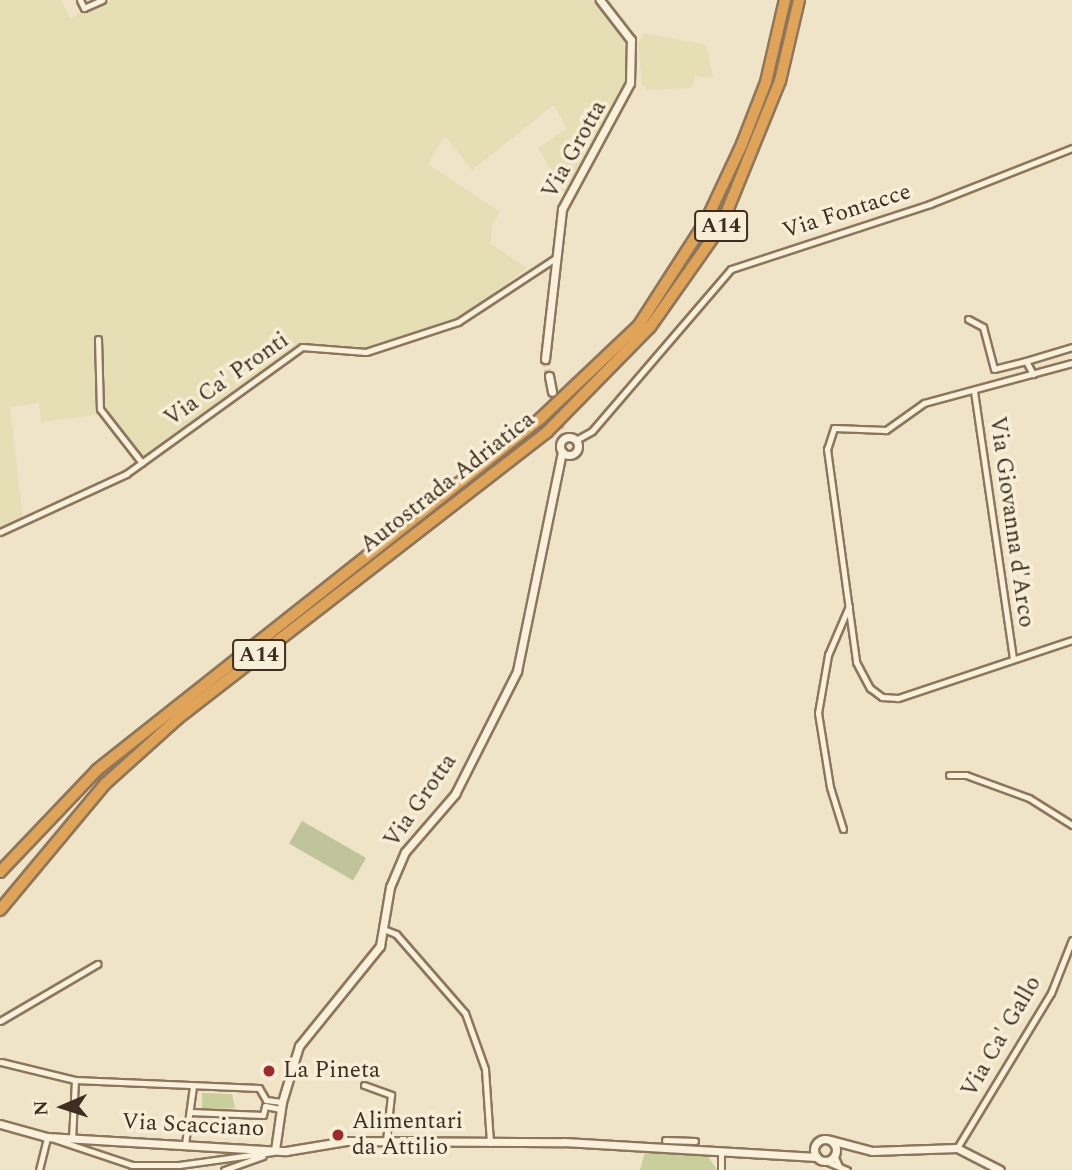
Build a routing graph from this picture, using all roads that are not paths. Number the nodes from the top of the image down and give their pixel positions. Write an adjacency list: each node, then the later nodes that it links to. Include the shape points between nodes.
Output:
1 (80, 0): 2 (street, via 84,8)
2 (102, 0)
3 (603, 0): 7 (street, Via Grotta, via 631,40 630,83 562,209)
4 (785, 0): 28 (highway, Autostrada Adriatica / A14, via 766,82 742,144 706,221 639,325 540,419 97,770)
5 (799, 0): 29 (highway, Autostrada Adriatica / A14, via 780,81 721,226 650,327 547,432 177,719 106,783)
6 (1072, 148): 18 (street, Via Fontacce, via 930,204 731,269 592,431)
7 (557, 257): 11 (street, Via Grotta); 20 (street, Via Ca' Pronti, via 458,322 366,352 302,347)
8 (968, 319): 12 (street, via 983,327 994,369)
9 (97, 339): 20 (street, via 100,408)
10 (1072, 347): 12 (street)
11 (545, 359)
12 (1026, 360): 14 (street)
13 (1072, 363): 14 (street)
14 (1033, 374): 16 (street)
15 (549, 376): 17 (street)
16 (974, 391): 22 (street, via 924,403 886,430 844,425 829,436); 24 (street, Via Giovanna d'Arco)
17 (552, 393)
18 (574, 439): 19 (street, Via Grotta, via 562,441); 19 (street, via 575,453)
19 (562, 452): 30 (street, Via Grotta, via 525,651 466,776 405,852 390,887)
20 (142, 463): 21 (street, Via Ca' Pronti)
21 (0, 532)
22 (849, 606): 24 (street, via 861,678 882,697 898,698); 27 (street, via 828,655 818,713 830,787)
23 (1072, 640): 24 (street)
24 (1013, 658)
25 (949, 775): 26 (street, via 966,775 1029,798)
26 (1072, 825)
27 (843, 829)
28 (0, 872)
29 (0, 910)
30 (386, 930): 38 (street, Via Grotta, via 380,946 310,1027); 48 (street, via 465,1013 485,1069)
31 (1072, 940): 52 (street, Via Ca' Gallo, via 1051,993)
32 (97, 964): 33 (street)
33 (0, 1021)
34 (1, 1062): 35 (street)
35 (75, 1080): 36 (street); 42 (street)
36 (193, 1086): 38 (street, via 259,1088 266,1100); 39 (street)
37 (364, 1086): 46 (street, via 391,1095)
38 (281, 1106): 39 (street, via 265,1107 263,1115); 55 (street, Via Grotta)
39 (190, 1112): 50 (street)
40 (0, 1124): 41 (street, Via Scacciano)
41 (49, 1138): 42 (street, Via Scacciano); 55 (street, via 132,1165 179,1165); 60 (street)
42 (72, 1139): 50 (street, Via Scacciano)
43 (665, 1139): 44 (street)
44 (681, 1140): 47 (street); 53 (street)
45 (830, 1140): 49 (street, Via Scacciano); 51 (street, Via Scacciano); 57 (street)
46 (386, 1141): 48 (street, Via Scacciano); 55 (street, Via Scacciano)
47 (695, 1141)
48 (490, 1143): 53 (street, Via Scacciano)
49 (816, 1143): 56 (street, Via Scacciano); 58 (street)
50 (186, 1144): 55 (street, Via Scacciano)
51 (855, 1148): 52 (street, Via Scacciano); 57 (street, Via Scacciano)
52 (957, 1148): 63 (street, Via Scacciano)
53 (681, 1150): 54 (street, Via Scacciano)
54 (721, 1151): 56 (street, Via Scacciano); 62 (street)
55 (273, 1152): 61 (street)
56 (797, 1153): 58 (street, Via Scacciano)
57 (834, 1155): 58 (street, Via Scacciano); 59 (street)
58 (820, 1158): 59 (street)
59 (844, 1169)
60 (39, 1170)
61 (224, 1170)
62 (721, 1170)
63 (1000, 1170)

